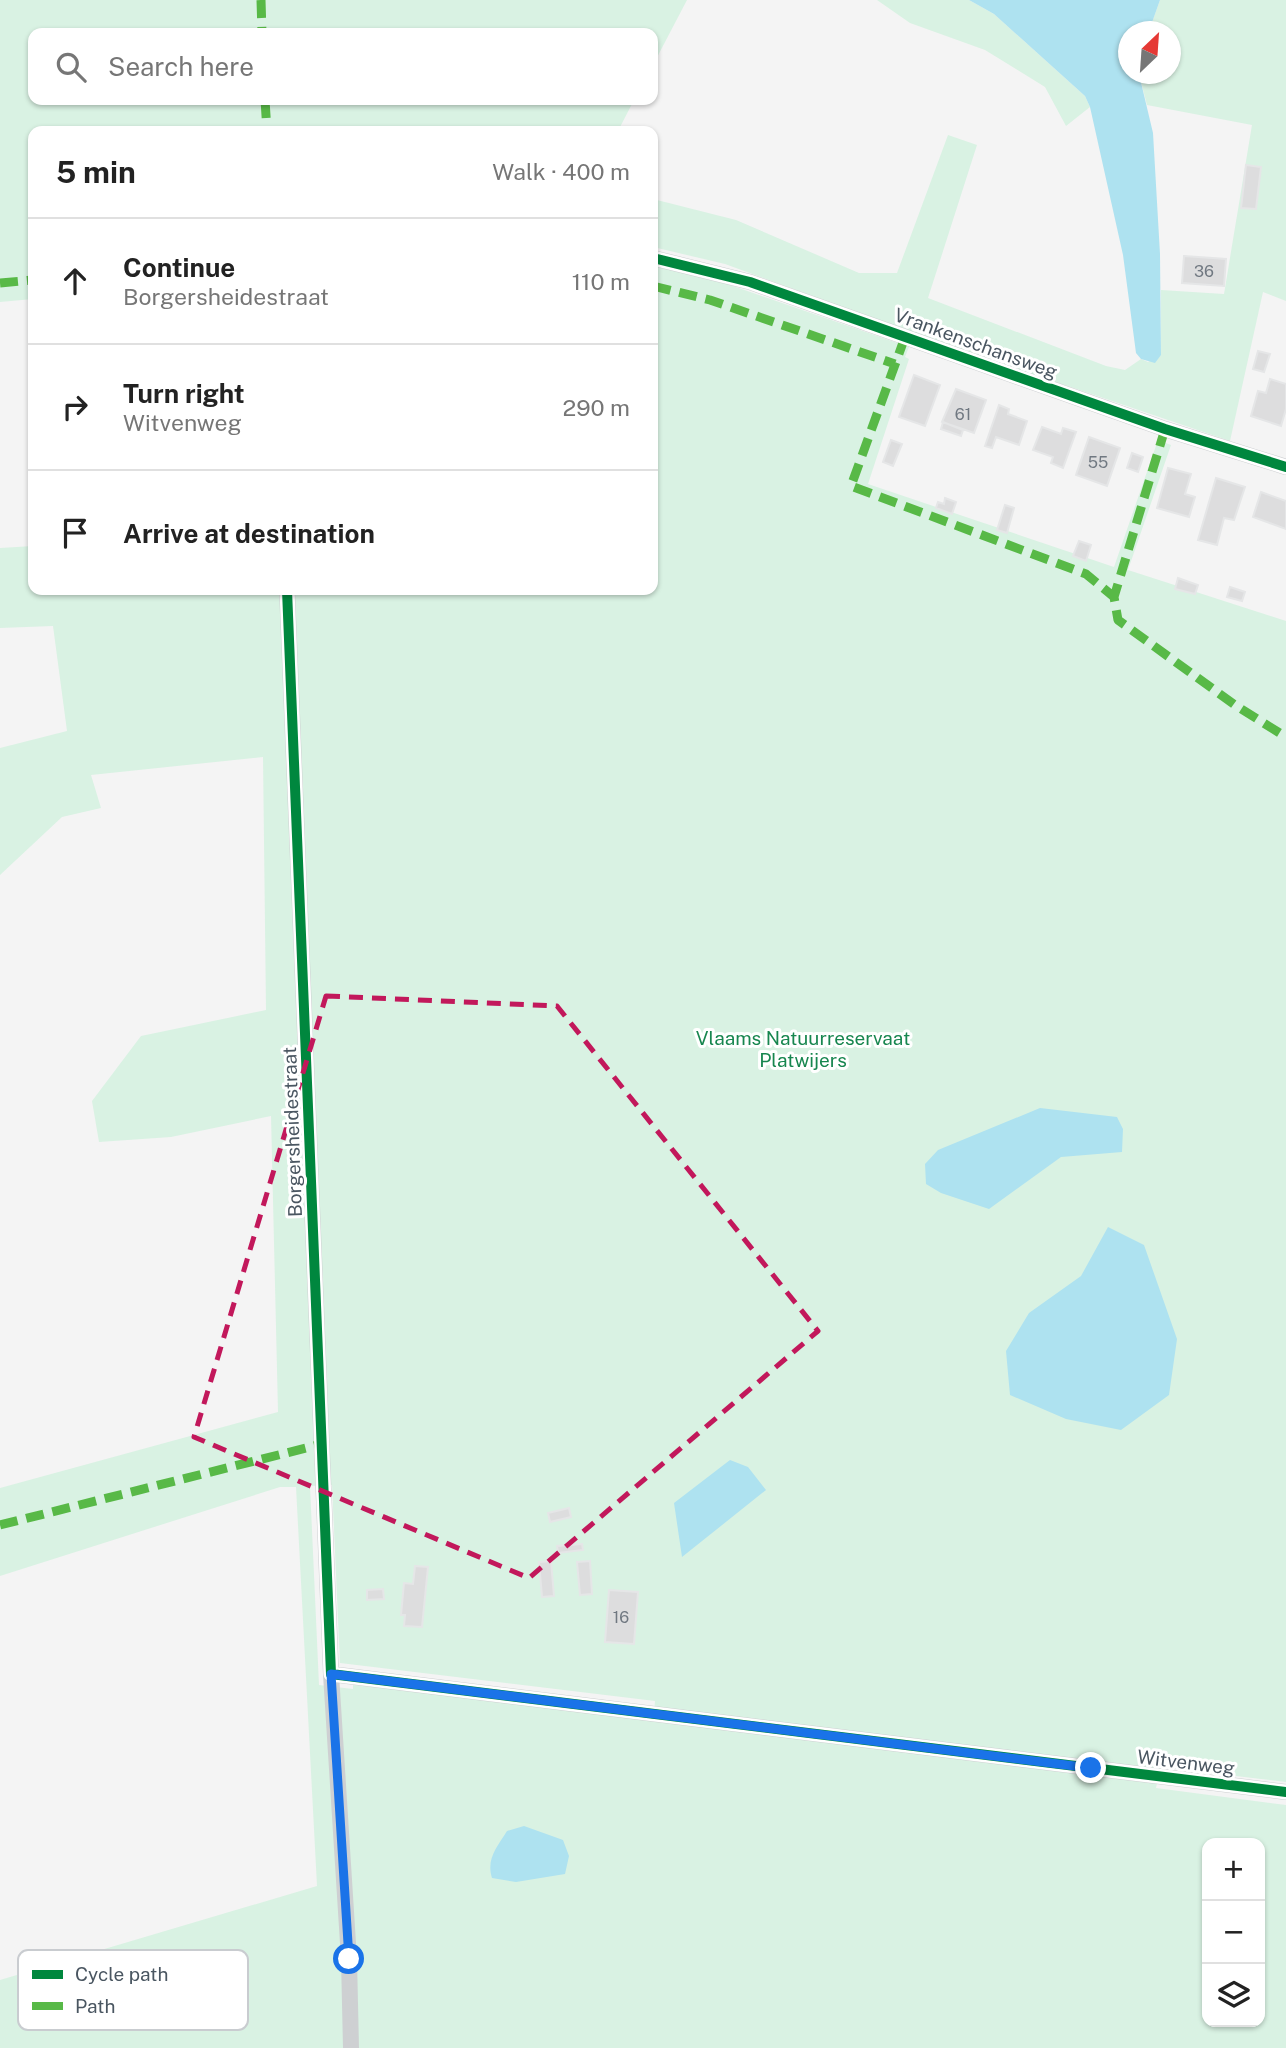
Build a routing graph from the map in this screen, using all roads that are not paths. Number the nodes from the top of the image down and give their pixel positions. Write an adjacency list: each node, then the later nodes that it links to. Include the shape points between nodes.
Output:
1 (658, 259): 2 (street, Vrankenschansweg, via 750,282 1165,429)
2 (1286, 467)
3 (287, 595): 4 (street, Borgersheidestraat)
4 (331, 1674): 5 (street, Witvenweg); 6 (street, Borgersheidestraat)
5 (1286, 1792)
6 (351, 2048)

